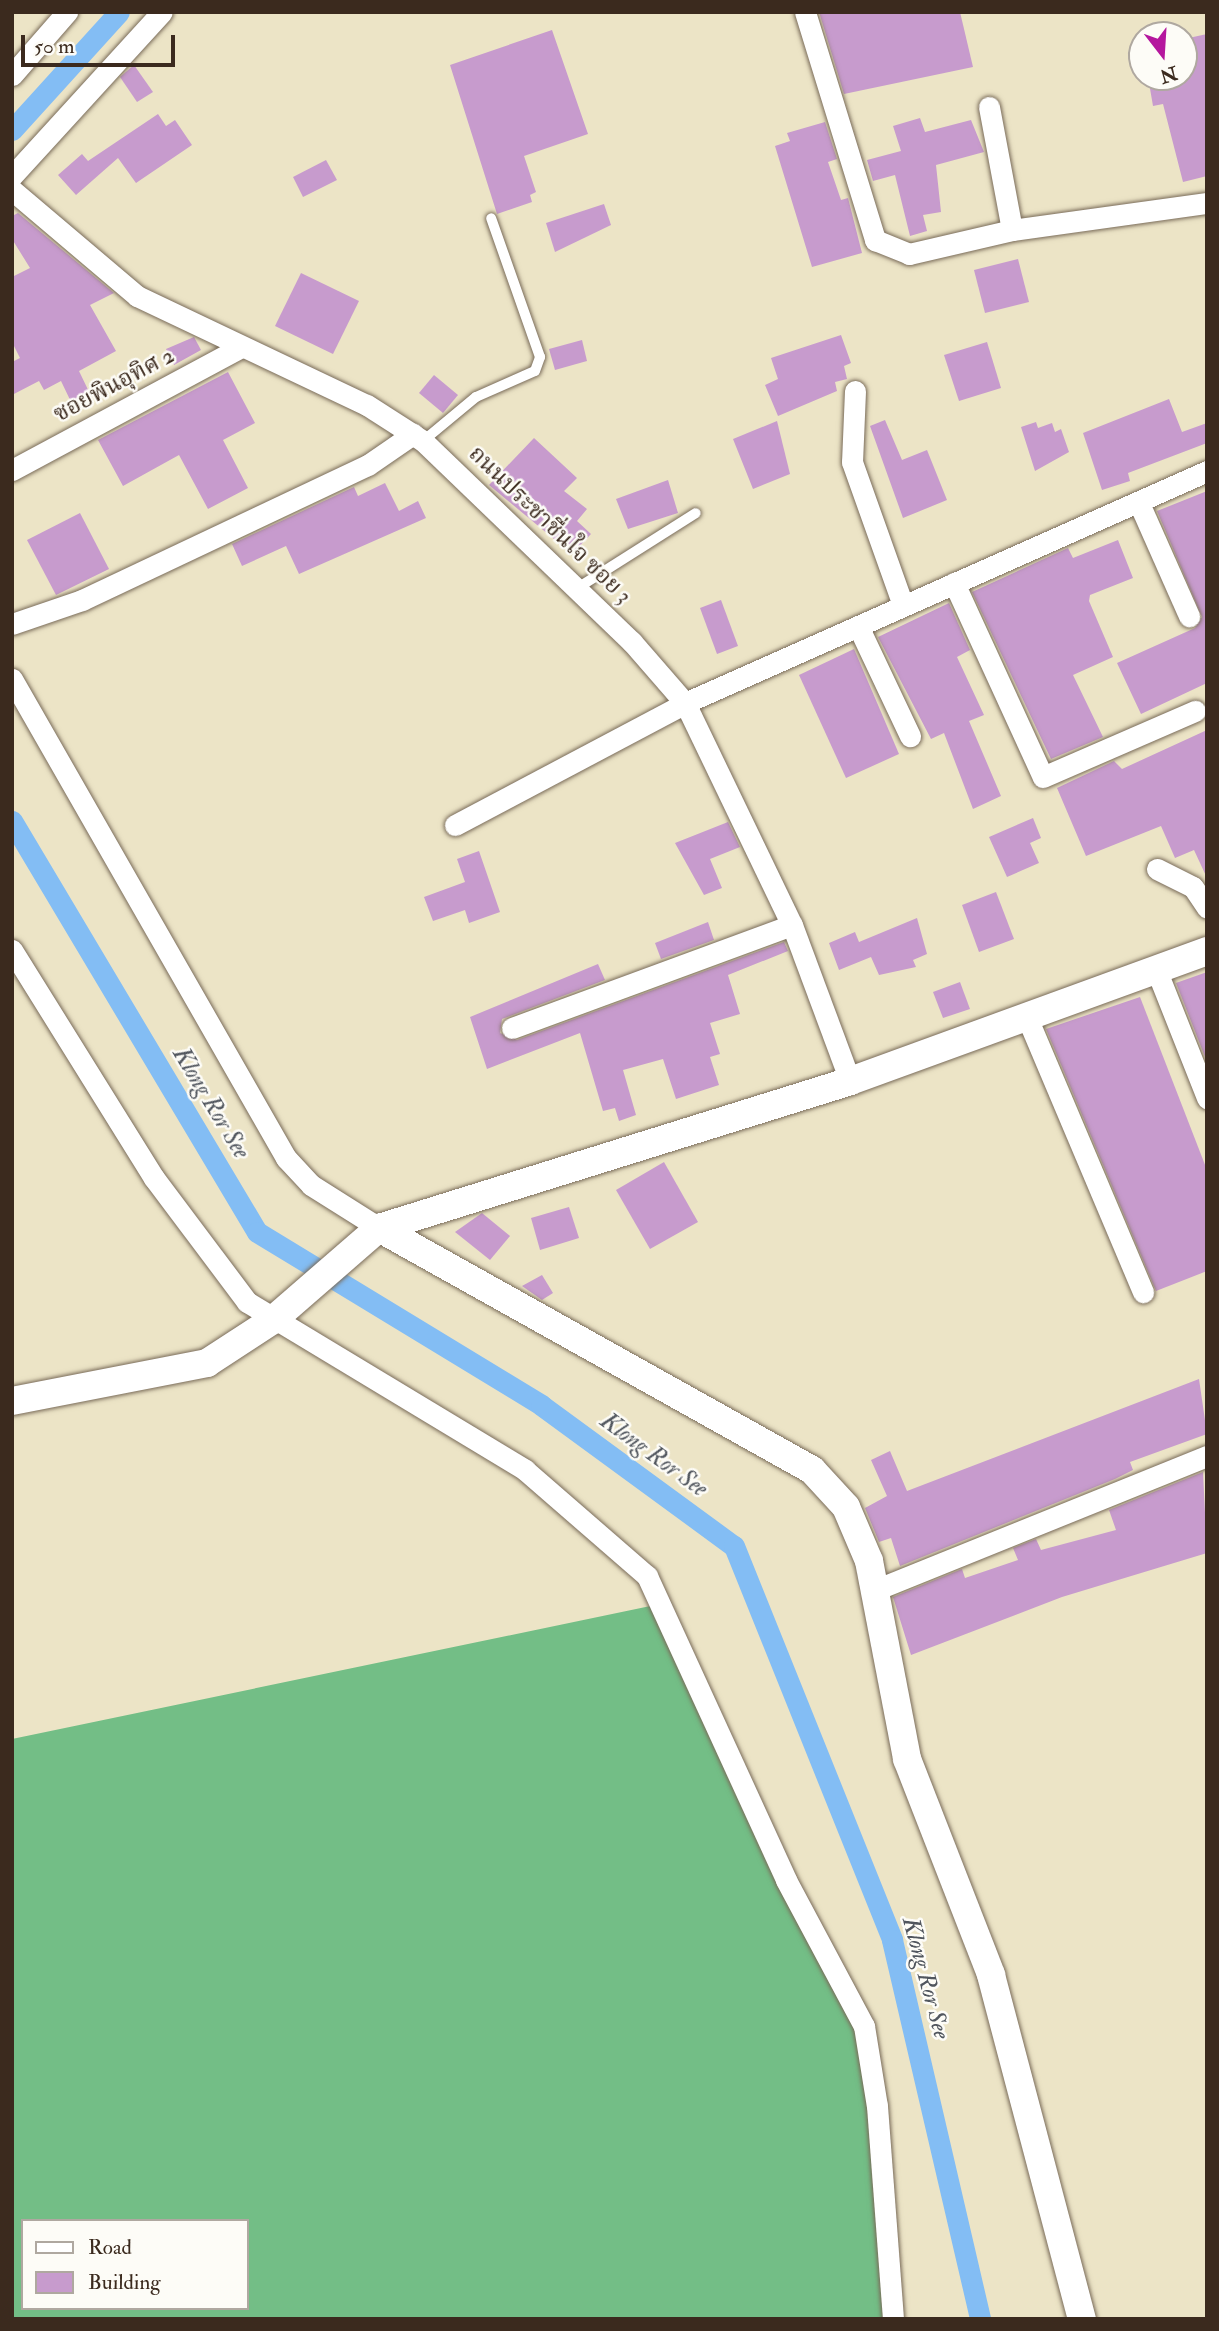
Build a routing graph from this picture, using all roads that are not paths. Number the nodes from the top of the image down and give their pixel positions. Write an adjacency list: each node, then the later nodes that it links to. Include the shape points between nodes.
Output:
1 (67, 12): 4 (street)
2 (162, 12): 6 (street)
3 (805, 12): 10 (street, via 875,240 909,254)
4 (12, 75)
5 (989, 107): 10 (street)
6 (12, 176)
7 (12, 190): 11 (street, ถนนประชาชื่นใจ ซอย 3, via 137,296)
8 (1207, 203): 10 (street)
9 (491, 218): 13 (lane, via 540,358 535,371 476,397)
10 (1012, 230)
11 (240, 348): 13 (street, ถนนประชาชื่นใจ ซอย 3, via 367,405); 14 (street, ซอยพินอุทิศ 2)
12 (855, 391): 20 (street, via 852,462)
13 (418, 438): 19 (street, ถนนประชาชื่นใจ ซอย 3); 22 (street, via 89,597)
14 (12, 470)
15 (1207, 471): 16 (street)
16 (1139, 503): 18 (street); 21 (street)
17 (696, 513): 19 (lane)
18 (954, 583): 20 (street); 26 (street, via 1043,777)
19 (579, 587): 25 (street, ถนนประชาชื่นใจ ซอย 3)
20 (903, 605): 23 (street)
21 (1189, 616)
22 (12, 624)
23 (858, 626): 25 (street); 27 (street)
24 (12, 679): 39 (street, via 286,1158 311,1185)
25 (685, 703): 28 (street); 31 (street, ถนนประชาชื่นใจ ซอย 3)
26 (1195, 711)
27 (910, 736)
28 (455, 825)
29 (1157, 869): 30 (street, via 1194,887)
30 (1207, 908)
31 (792, 925): 36 (street); 37 (street, ถนนประชาชื่นใจ ซอย 3)
32 (1207, 951): 34 (street)
33 (14, 956): 41 (street, via 223,1277)
34 (1156, 969): 35 (street); 38 (street)
35 (1026, 1015): 37 (street); 40 (street)
36 (512, 1028)
37 (850, 1081): 39 (street)
38 (1207, 1098)
39 (371, 1233): 41 (street); 44 (street, via 812,1470 853,1518)
40 (1143, 1292)
41 (278, 1314): 42 (street, via 207,1363); 45 (street, via 525,1470 647,1576 786,1881 864,2026 877,2106)
42 (12, 1401)
43 (1207, 1457): 44 (street)
44 (875, 1590): 46 (street, via 907,1759 991,1975)
45 (894, 2319)
46 (1082, 2319)

